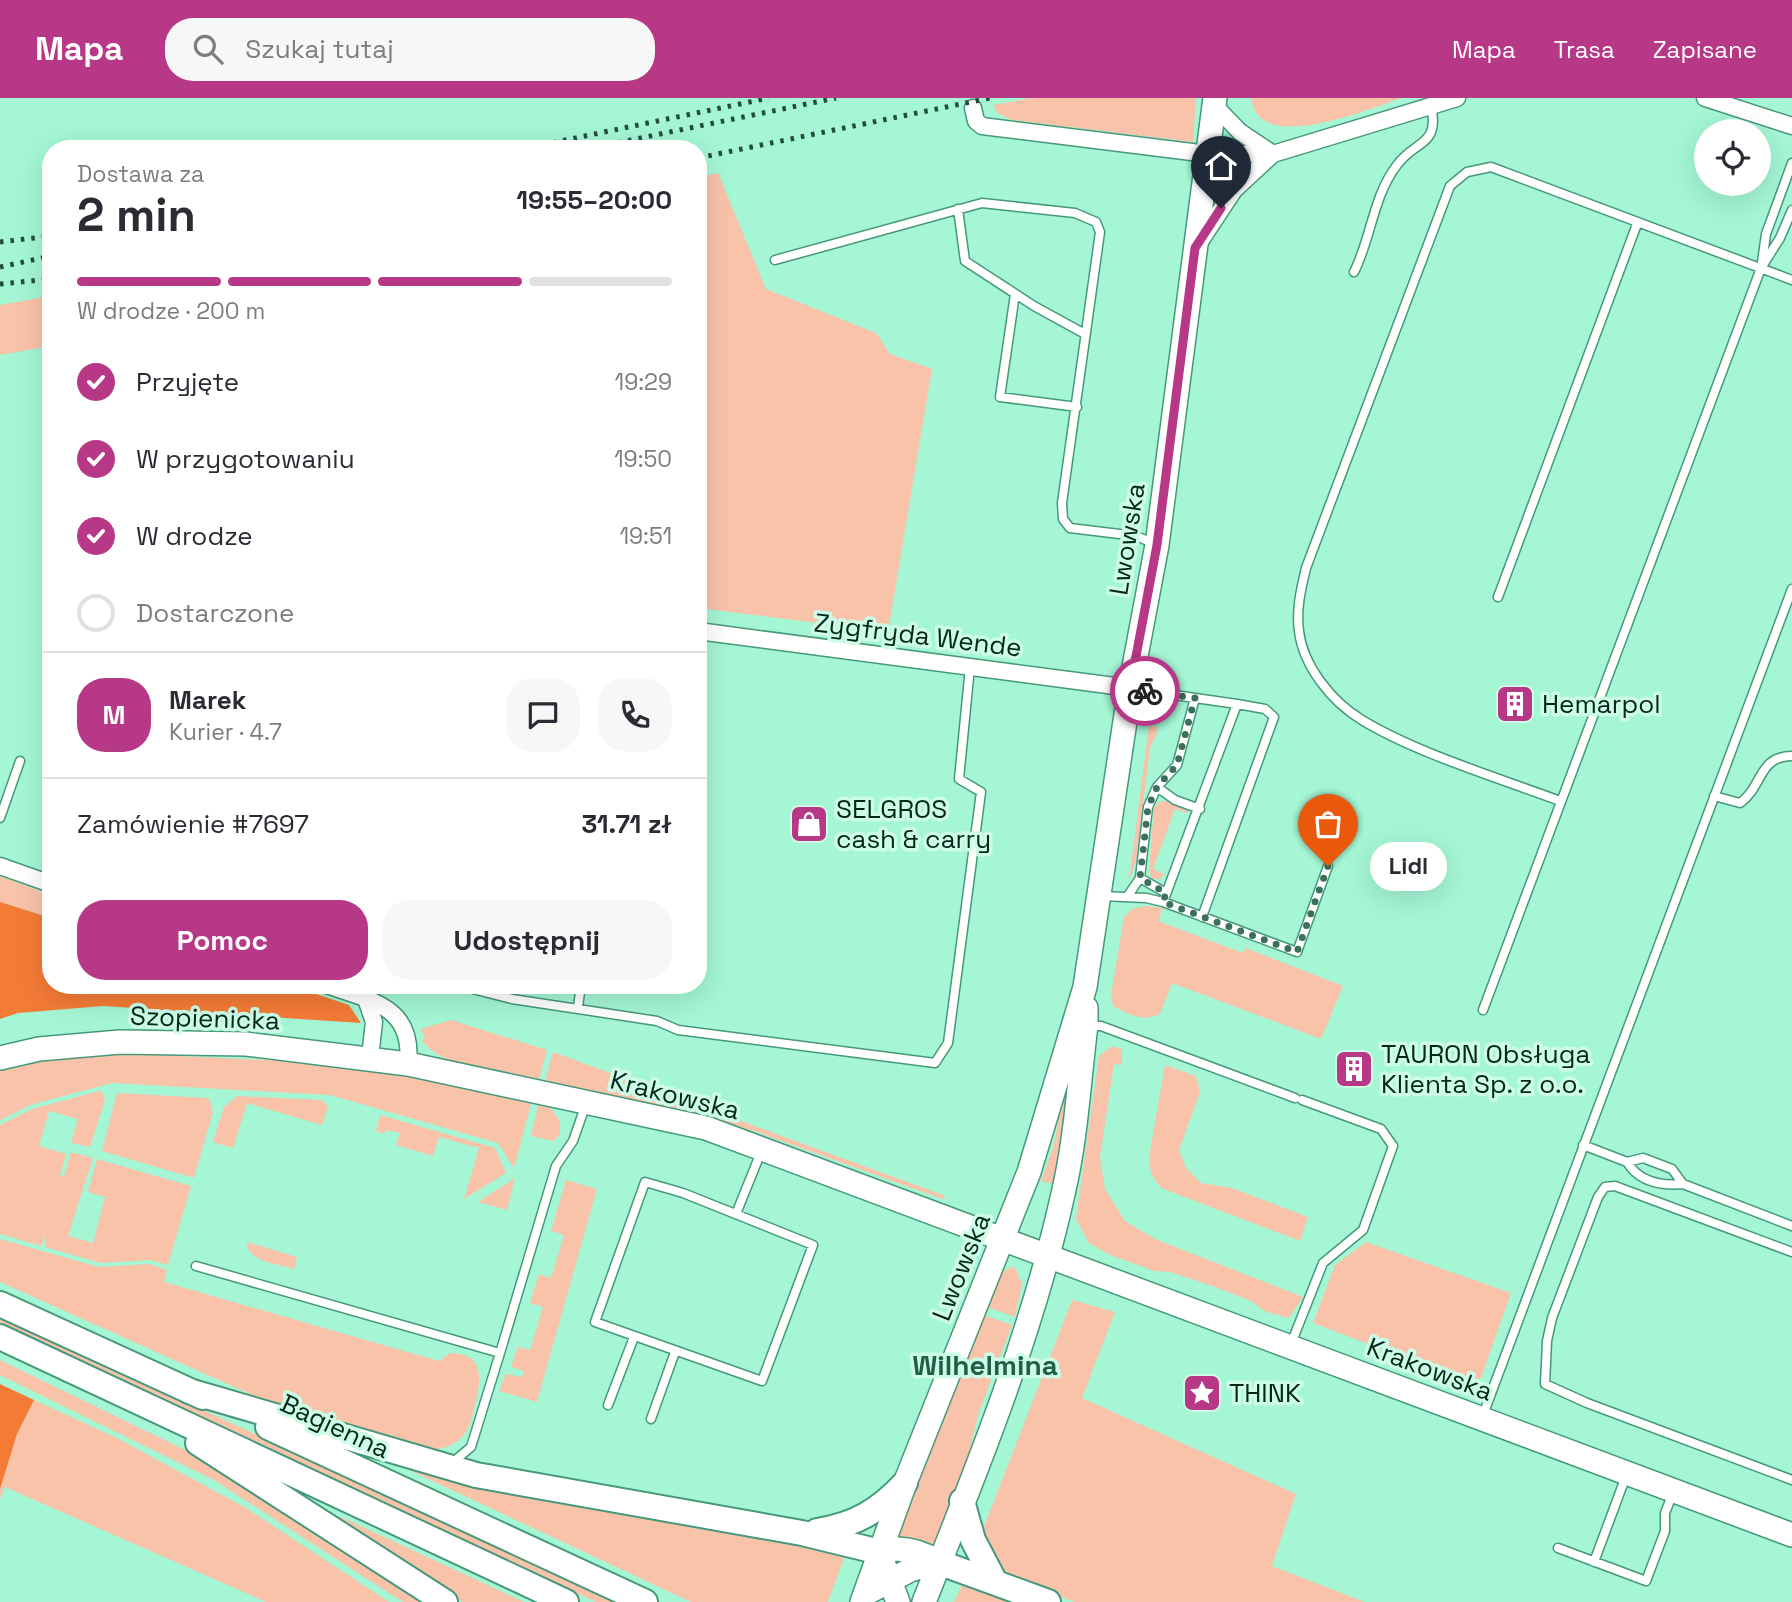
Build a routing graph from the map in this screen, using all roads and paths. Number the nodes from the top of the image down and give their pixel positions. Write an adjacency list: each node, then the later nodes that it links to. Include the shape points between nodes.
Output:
1 (1457, 98): 4 (street)
2 (1705, 98): 6 (street)
3 (1214, 101): 7 (street, via 1240,132); 8 (street, Lwowska)
4 (1431, 105): 7 (street); 16 (lane, via 1434,130 1397,165)
5 (973, 108): 8 (street, via 982,126)
6 (1792, 126)
7 (1273, 153): 8 (street); 13 (street, via 1234,190)
8 (1208, 154): 13 (street, Lwowska)
9 (1792, 163): 15 (lane, via 1766,234)
10 (958, 209): 14 (lane); 18 (lane, via 965,261); 19 (lane, via 982,203 1075,213 1096,222 1100,232)
11 (1792, 210): 15 (lane)
12 (1637, 224): 15 (lane); 23 (lane); 33 (lane, via 1491,167 1467,172 1450,186 1306,568 1298,601 1299,633 1310,664 1330,694 1362,720 1428,751)
13 (1195, 248): 21 (street, Lwowska)
14 (775, 260)
15 (1761, 268): 17 (lane); 33 (lane)
16 (1354, 272)
17 (1792, 280)
18 (1016, 293): 19 (lane); 20 (lane, via 1000,397)
19 (1085, 334): 20 (lane)
20 (1077, 408): 21 (lane, via 1063,519 1070,528 1136,536)
21 (1157, 545): 26 (street, Lwowska)
22 (1792, 589): 32 (lane)
23 (1498, 597)
24 (707, 632): 25 (street, Zygfryda Wende)
25 (970, 667): 26 (street, Zygfryda Wende); 50 (lane, via 959,779 981,792 948,1043 935,1063 678,1030 657,1021)
26 (1130, 688): 27 (lane); 41 (street, Lwowska)
27 (1195, 698): 28 (lane); 31 (lane, via 1177,765)
28 (1237, 704): 34 (lane); 44 (lane, via 1265,709 1274,718)
29 (1792, 756): 32 (lane, via 1772,759 1761,770 1749,797 1740,803)
30 (20, 761): 35 (lane)
31 (1157, 787): 34 (lane, via 1175,800); 38 (lane, via 1148,807)
32 (1714, 796): 57 (lane)
33 (1560, 801): 51 (lane)
34 (1199, 808): 40 (lane)
35 (0, 818)
36 (0, 866): 39 (street)
37 (1328, 866): 44 (lane, via 1297,952)
38 (1140, 878): 40 (lane); 42 (lane)
39 (42, 881)
40 (1166, 893): 43 (lane)
41 (1099, 896): 42 (lane); 45 (street, Lwowska)
42 (1127, 897): 43 (lane)
43 (1163, 902): 44 (lane)
44 (1202, 917)
45 (1085, 987): 52 (street, Lwowska); 63 (street, Lwowska, via 1033,1160)
46 (352, 994): 49 (street)
47 (492, 994): 50 (lane)
48 (580, 994): 50 (lane)
49 (366, 999): 53 (street, via 374,1022); 55 (street, via 390,1010 407,1028 411,1042)
50 (578, 1007)
51 (1483, 1010)
52 (1086, 1026): 65 (street, Lwowska, via 1064,1191); 70 (lane, via 1111,1030 1381,1129 1394,1146 1363,1230 1323,1263)
53 (370, 1057): 54 (street, Szopienicka, via 246,1044 120,1042); 55 (street, Szopienicka)
54 (0, 1058)
55 (408, 1064): 56 (street, Krakowska)
56 (587, 1101): 58 (street, Krakowska, via 706,1128); 72 (lane, via 573,1141 556,1166)
57 (1583, 1145): 59 (lane); 77 (lane)
58 (763, 1148): 61 (lane); 63 (street, Krakowska)
59 (1627, 1162): 60 (lane, via 1634,1174 1664,1186); 60 (lane, via 1643,1158 1672,1169)
60 (1684, 1184): 62 (lane)
61 (736, 1214): 69 (lane, via 645,1182 594,1322); 71 (lane, via 813,1245 762,1381)
62 (1792, 1226)
63 (1002, 1237): 65 (street, Krakowska); 81 (street, Lwowska)
64 (1792, 1252): 80 (lane, via 1615,1186 1605,1187 1552,1318 1545,1384)
65 (1048, 1256): 70 (street, Krakowska); 83 (street, Lwowska, via 1029,1325)
66 (196, 1266): 72 (lane)
67 (0, 1304): 74 (main road, Bagienna)
68 (0, 1337): 73 (main road)
69 (634, 1337): 71 (lane); 75 (lane)
70 (1290, 1346): 77 (street, Krakowska)
71 (675, 1352): 76 (lane)
72 (500, 1353): 78 (lane, via 471,1447)
73 (115, 1390): 93 (main road); 94 (main road)
74 (188, 1391): 78 (main road); 95 (main road, Bagienna)
75 (608, 1405)
76 (651, 1419)
77 (1481, 1419): 79 (street, Krakowska)
78 (447, 1467): 84 (main road)
79 (1627, 1473): 82 (street, Krakowska); 88 (lane)
80 (1792, 1480)
81 (905, 1483): 84 (main road, via 889,1501 860,1520); 87 (street, Lwowska)
82 (1674, 1490): 85 (street, Krakowska); 88 (lane, via 1646,1581)
83 (962, 1501): 89 (street, Lwowska); 91 (main road, via 973,1540)
84 (802, 1533): 87 (main road)
85 (1792, 1535)
86 (1558, 1548): 88 (lane)
87 (880, 1552): 89 (street, via 895,1547 925,1554); 90 (street); 92 (street, Lwowska)
88 (1594, 1562)
89 (938, 1563): 90 (street); 91 (main road); 97 (street, Lwowska)
90 (888, 1580): 92 (street); 96 (street)
91 (995, 1582): 98 (main road)
92 (863, 1598)
93 (445, 1602)
94 (566, 1602)
95 (645, 1602)
96 (898, 1602)
97 (923, 1602)
98 (1048, 1602)

